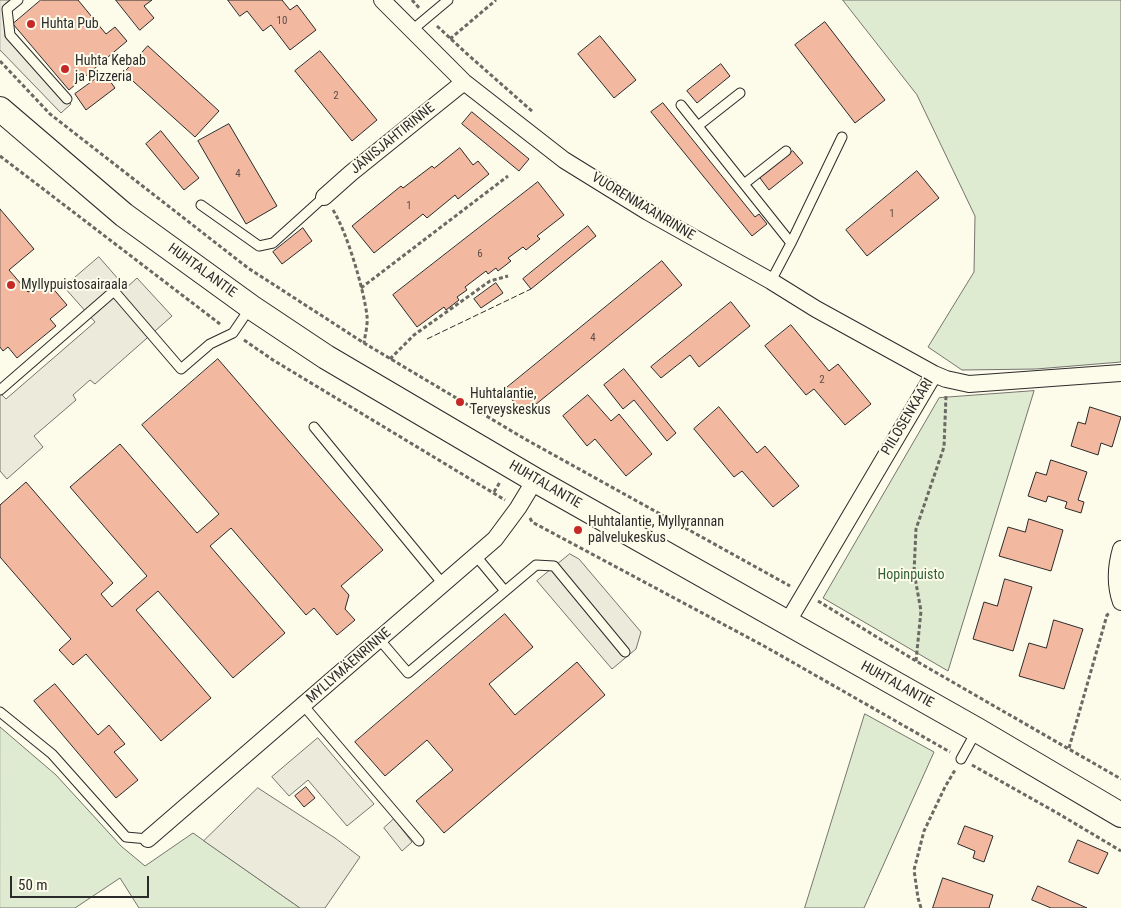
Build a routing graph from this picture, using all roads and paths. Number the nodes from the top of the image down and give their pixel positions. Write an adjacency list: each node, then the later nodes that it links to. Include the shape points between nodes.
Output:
1 (18, 0): 12 (lane, via 7,9 10,35)
2 (382, 0): 7 (street, VUORENMAANRINNE)
3 (412, 0): 6 (path)
4 (448, 0): 6 (lane)
5 (496, 0): 8 (path)
6 (428, 17): 7 (lane); 8 (path)
7 (411, 31): 10 (street, VUORENMAANRINNE)
8 (450, 39): 15 (path)
9 (0, 61): 30 (path, via 50,114 241,262)
10 (464, 82): 22 (street, JÄNISJAHTIRINNE); 26 (street, VUORENMAANRINNE, via 564,160 648,212)
11 (740, 93): 16 (lane)
12 (67, 99)
13 (681, 105): 16 (lane)
14 (0, 109): 28 (main road, HUHTALANTIE, via 124,215)
15 (539, 117)
16 (698, 126): 21 (lane)
17 (842, 137): 24 (lane)
18 (786, 152): 21 (lane)
19 (0, 156): 29 (path)
20 (508, 176): 27 (path)
21 (744, 184): 24 (lane)
22 (324, 197): 23 (lane, via 273,243 259,246); 27 (path, via 337,216)
23 (201, 205)
24 (791, 243): 26 (lane)
25 (508, 276): 31 (path, via 490,281 414,335)
26 (771, 281): 33 (street, VUORENMAANRINNE)
27 (361, 288): 30 (path, via 367,318)
28 (251, 307): 29 (lane); 36 (main road, HUHTALANTIE, via 334,362)
29 (233, 333): 34 (lane, via 210,344 181,368 114,291); 37 (path)
30 (364, 343): 31 (path)
31 (390, 359): 42 (path, via 525,440)
32 (1121, 373): 33 (street, PIILOSENKAARI, via 968,384)
33 (940, 377): 42 (street, PIILOSENKAARI); 47 (path, via 946,413 944,447 916,529 914,572 921,611)
34 (1, 386)
35 (314, 427): 40 (lane)
36 (535, 480): 37 (street, MYLLYMÄENRINNE); 44 (main road, HUHTALANTIE)
37 (518, 508): 39 (street, MYLLYMÄENRINNE, via 495,539); 52 (path, via 529,515 532,522 764,646)
38 (1121, 549): 43 (street)
39 (476, 556): 40 (street, MYLLYMÄENRINNE); 41 (lane)
40 (444, 584): 45 (street, MYLLYMÄENRINNE)
41 (505, 591): 45 (lane, via 408,673); 46 (lane, via 536,565 554,566)
42 (805, 593): 44 (street, PIILOSENKAARI); 47 (path)
43 (1117, 606): 51 (path, via 1107,615)
44 (787, 623): 50 (main road, HUHTALANTIE)
45 (379, 639): 48 (street, MYLLYMÄENRINNE)
46 (625, 652)
47 (916, 661): 51 (path)
48 (303, 705): 55 (street, MYLLYMÄENRINNE); 56 (lane)
49 (0, 712): 55 (lane, via 52,754 126,837)
50 (977, 730): 52 (lane); 54 (main road, HUHTALANTIE)
51 (1069, 748): 53 (path)
52 (961, 759): 57 (path); 58 (path, via 922,839 914,870)
53 (1121, 779)
54 (1121, 815)
55 (148, 839)
56 (419, 841)
57 (1121, 851)
58 (921, 908)

